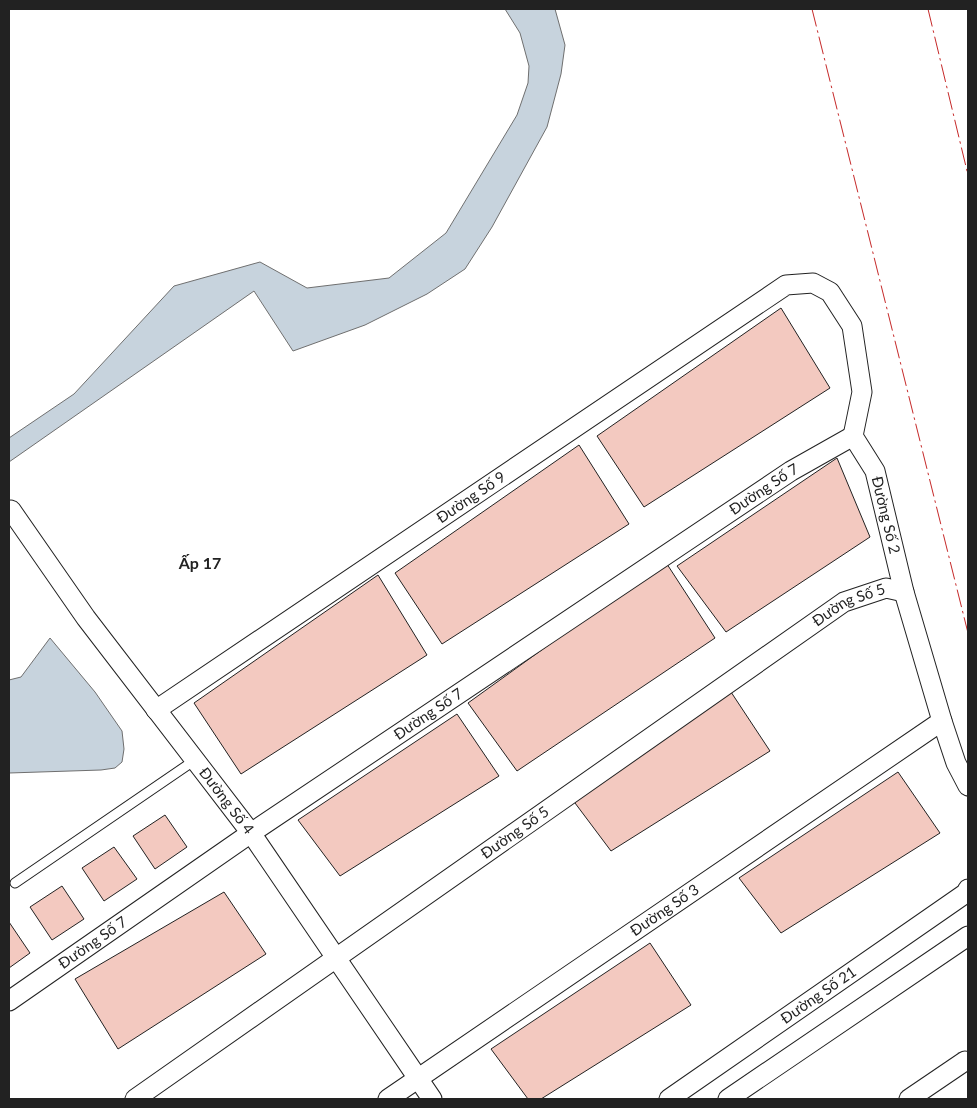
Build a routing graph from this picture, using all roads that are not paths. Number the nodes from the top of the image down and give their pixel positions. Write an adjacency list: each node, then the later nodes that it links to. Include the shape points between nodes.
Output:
1 (853, 436): 3 (street, Đường Số 2, via 875,470); 4 (street, Đường Số 9, via 862,392 852,326 830,292 813,283 786,285); 8 (street, Đường Số 7, via 791,471)
2 (11, 510): 4 (street, Đường Số 4, via 86,618)
3 (904, 592): 5 (street, Đường Số 2); 12 (street, Đường Số 5, via 886,588 844,602)
4 (156, 710): 6 (street, Đường Số 4)
5 (942, 721): 7 (street, Đường Số 2, via 956,763); 15 (street, Đường Số 3)
6 (195, 760): 8 (street, Đường Số 4); 9 (lane)
7 (968, 786)
8 (251, 833): 12 (street, Đường Số 4); 13 (street, Đường Số 7)
9 (15, 883)
10 (968, 889): 19 (street, Đường Số 21)
11 (968, 936): 20 (street)
12 (336, 958): 15 (street, Đường Số 4); 16 (street, Đường Số 5)
13 (9, 1001)
14 (965, 1061): 21 (street)
15 (418, 1079): 17 (street, Đường Số 3); 18 (street, Đường Số 4)
16 (135, 1099)
17 (388, 1099)
18 (432, 1099)
19 (669, 1099)
20 (728, 1099)
21 (909, 1099)

